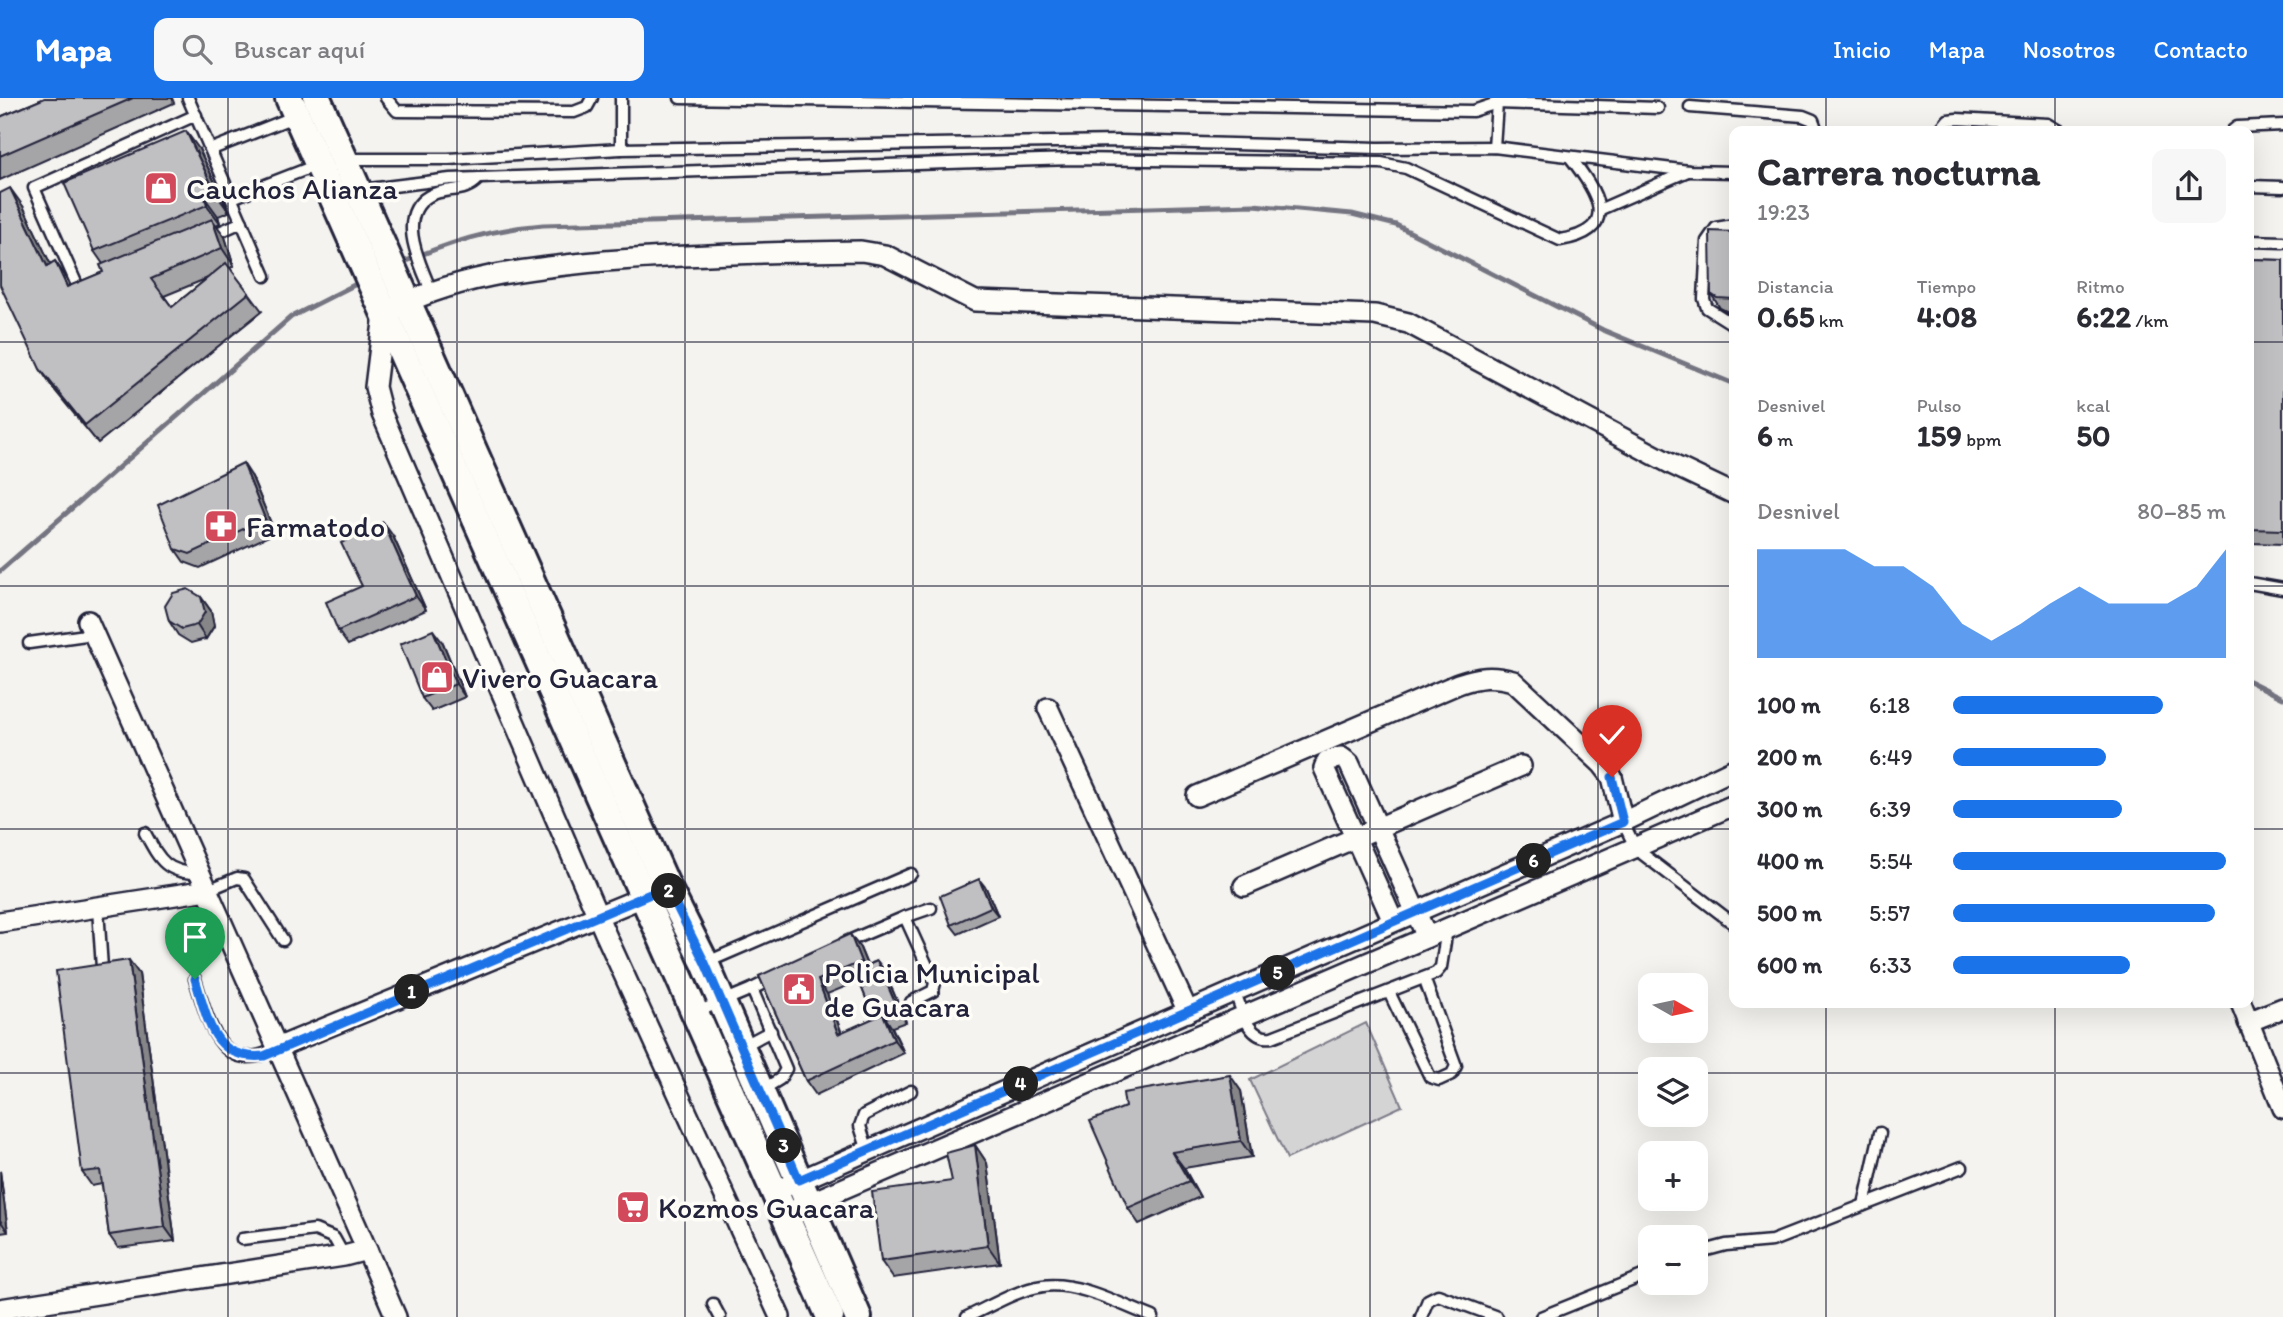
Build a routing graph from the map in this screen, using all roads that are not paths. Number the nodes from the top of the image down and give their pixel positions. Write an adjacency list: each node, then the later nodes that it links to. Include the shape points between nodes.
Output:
1 (188, 98): 16 (lane)
2 (386, 98): 13 (lane, via 397,111)
3 (449, 98): 13 (lane)
4 (494, 98): 14 (lane)
5 (541, 98): 15 (lane)
6 (592, 98): 15 (lane, via 587,107 574,112)
7 (621, 98): 24 (lane)
8 (680, 98): 9 (lane, via 1473,111)
9 (1497, 101): 12 (lane); 22 (lane)
10 (309, 103): 23 (lane); 26 (main road)
11 (1690, 107): 18 (lane, via 1803,116)
12 (1658, 108)
13 (448, 111): 14 (lane)
14 (494, 111): 15 (lane)
15 (541, 111)
16 (196, 115): 23 (lane); 42 (lane, via 34,188 76,285 86,288)
17 (2283, 125): 21 (lane)
18 (1815, 126)
19 (1943, 126): 20 (lane, via 1957,119)
20 (2052, 126)
21 (2254, 126)
22 (1494, 147): 24 (lane, via 1120,141); 25 (lane)
23 (212, 149): 33 (lane)
24 (621, 149): 26 (lane)
25 (1570, 157): 27 (lane); 34 (lane, via 1597,194)
26 (331, 162): 32 (main road); 33 (lane); 40 (main road)
27 (1689, 171): 28 (lane); 34 (lane)
28 (1729, 172)
29 (479, 178): 32 (lane); 34 (lane, via 1073,159 1381,163 1406,168 1560,240 1587,230); 43 (lane, via 459,192 428,197 418,209 412,245)
30 (2254, 186): 31 (lane)
31 (2283, 187)
32 (357, 191): 40 (main road)
33 (232, 198): 35 (lane)
34 (1601, 209)
35 (242, 222): 39 (lane); 41 (lane)
36 (1729, 226): 45 (lane, via 1716,228 1707,241 1704,299 1707,307)
37 (2254, 241): 38 (lane)
38 (2283, 242)
39 (194, 243)
40 (374, 260): 44 (main road)
41 (265, 276)
42 (98, 283)
43 (433, 293): 44 (street); 46 (street, via 521,268 696,254 875,251 975,301 1375,315 1408,323)
44 (390, 296): 64 (main road); 68 (street, via 376,401)
45 (1729, 322)
46 (1729, 492)
47 (2254, 584): 48 (lane)
48 (2283, 589)
49 (90, 627): 50 (lane); 62 (street)
50 (29, 643)
51 (1048, 708): 89 (street)
52 (1521, 766): 57 (street)
53 (1729, 771): 56 (street)
54 (1196, 796): 56 (street, via 1458,684 1497,676 1513,681 1602,764 1612,777)
55 (1729, 807): 60 (street)
56 (1623, 822): 60 (lane); 67 (street)
57 (1379, 827): 59 (street); 59 (street, via 1346,758 1327,761 1323,765); 67 (street)
58 (145, 833): 62 (lane, via 158,856 175,872)
59 (1356, 838): 63 (street); 71 (street)
60 (1636, 849): 70 (lane); 73 (street)
61 (911, 874): 77 (lane)
62 (204, 881): 66 (street); 75 (lane, via 244,879); 94 (street)
63 (1244, 886)
64 (655, 892): 68 (street); 77 (main road); 90 (main road)
65 (931, 908): 69 (lane)
66 (98, 909): 72 (street); 78 (lane)
67 (1416, 912): 71 (street); 74 (street)
68 (597, 914): 94 (street); 115 (street)
69 (905, 918): 76 (lane); 86 (lane, via 934,983 933,991)
70 (1729, 920)
71 (1393, 921): 83 (street)
72 (0, 922)
73 (1447, 929): 74 (street); 80 (lane, via 1441,967)
74 (1427, 937): 91 (street)
75 (283, 940)
76 (839, 946)
77 (705, 963): 85 (main road)
78 (102, 968)
79 (789, 970): 82 (lane)
80 (1424, 978): 84 (lane); 84 (lane, via 1456,1066 1452,1074 1439,1080 1430,1077)
81 (195, 979): 94 (lane, via 211,1031 226,1049 244,1058 264,1056)
82 (752, 989): 85 (lane); 93 (lane)
83 (1235, 992): 89 (street); 91 (lane)
84 (1389, 992): 91 (lane, via 1264,1038 1256,1035)
85 (721, 1002): 90 (lane); 95 (main road)
86 (911, 1002)
87 (2243, 1008): 92 (street)
88 (2283, 1008): 92 (street)
89 (1188, 1012): 101 (street)
90 (695, 1013): 96 (main road)
91 (1244, 1017): 103 (street)
92 (2248, 1022): 99 (street)
93 (771, 1031): 95 (lane); 98 (lane, via 786,1069 780,1079)
94 (279, 1047): 107 (street)
95 (740, 1047): 96 (lane); 98 (main road)
96 (716, 1061): 98 (main road)
97 (911, 1091): 101 (lane, via 864,1115 860,1126)
98 (746, 1099): 103 (main road); 104 (main road)
99 (2283, 1108)
100 (1880, 1133): 105 (lane)
101 (868, 1150): 103 (street)
102 (1962, 1167): 105 (lane)
103 (804, 1192): 104 (street); 117 (main road)
104 (779, 1203): 116 (main road)
105 (1864, 1205): 108 (lane, via 1763,1244)
106 (242, 1239): 109 (lane, via 315,1230 334,1238)
107 (367, 1250): 109 (street); 113 (street)
108 (1708, 1250)
109 (344, 1256): 112 (street)
110 (1638, 1278): 122 (lane)
111 (713, 1304): 114 (lane)
112 (0, 1309)
113 (396, 1317)
114 (720, 1317)
115 (780, 1317)
116 (830, 1317)
117 (859, 1317)
118 (967, 1317): 119 (lane, via 1009,1296 1054,1285)
119 (1153, 1317)
120 (1421, 1317): 121 (lane, via 1429,1300 1438,1295)
121 (1497, 1317)
122 (1541, 1317)

